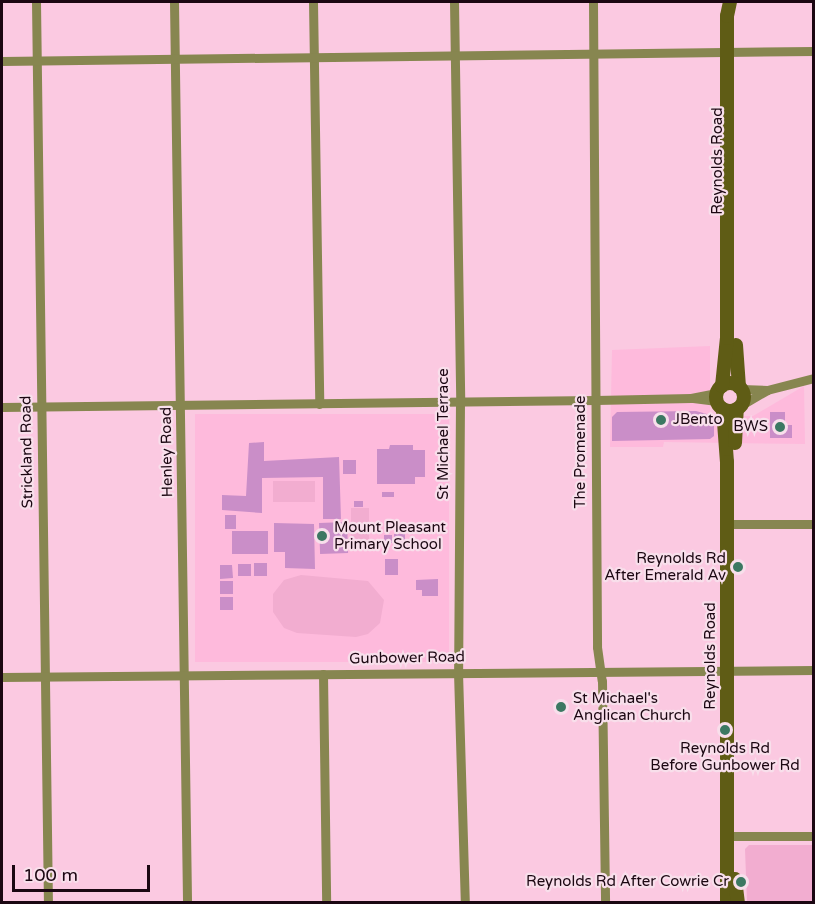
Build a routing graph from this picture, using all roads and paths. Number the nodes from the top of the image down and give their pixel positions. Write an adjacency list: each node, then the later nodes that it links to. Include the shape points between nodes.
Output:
1 (36, 2): 14 (street, Strickland Road)
2 (174, 2): 12 (street, Henley Road)
3 (314, 2): 11 (street)
4 (454, 2): 10 (street, St Michael Terrace)
5 (593, 2): 9 (street, The Promenade)
6 (730, 4): 8 (main road, Reynolds Road)
7 (813, 51): 8 (street)
8 (730, 52): 9 (street); 15 (main road, Reynolds Road)
9 (594, 54): 10 (street); 20 (street, The Promenade)
10 (454, 56): 11 (street); 21 (street, St Michael Terrace)
11 (314, 58): 12 (street); 22 (street)
12 (176, 60): 14 (street); 23 (street, Henley Road)
13 (2, 61): 14 (street)
14 (37, 61): 24 (street, Strickland Road)
15 (732, 339): 17 (main road, Reynolds Road); 19 (main road, Reynolds Road)
16 (813, 378): 18 (street)
17 (740, 388): 18 (street); 19 (main road); 25 (main road, Reynolds Road)
18 (767, 390): 25 (street)
19 (720, 397): 20 (street); 25 (main road); 27 (main road, Reynolds Road, via 727,428)
20 (596, 400): 21 (street); 29 (street, The Promenade)
21 (460, 402): 22 (street); 32 (street, St Michael Terrace)
22 (319, 404): 23 (street)
23 (181, 405): 24 (street); 35 (street, Henley Road)
24 (41, 406): 26 (street); 34 (street, Strickland Road)
25 (740, 406): 27 (main road, Reynolds Road)
26 (2, 407)
27 (731, 524): 28 (street); 30 (main road, Reynolds Road)
28 (813, 524)
29 (598, 669): 30 (street, Gunbower Road); 32 (street, Gunbower Road); 43 (street, The Promenade)
30 (732, 669): 31 (street, Gunbower Road); 37 (main road, Reynolds Road)
31 (813, 670)
32 (458, 672): 33 (street, Gunbower Road); 42 (street, St Michael Terrace)
33 (322, 674): 35 (street, Gunbower Road); 41 (street)
34 (45, 676): 35 (street, Gunbower Road); 36 (street, Gunbower Road); 39 (street, Strickland Road)
35 (184, 676): 40 (street, Henley Road)
36 (2, 677)
37 (731, 836): 38 (street); 44 (main road, Reynolds Road); 45 (main road, Reynolds Road)
38 (813, 836)
39 (48, 903)
40 (188, 903)
41 (326, 903)
42 (465, 903)
43 (605, 903)
44 (727, 903)
45 (738, 903)

